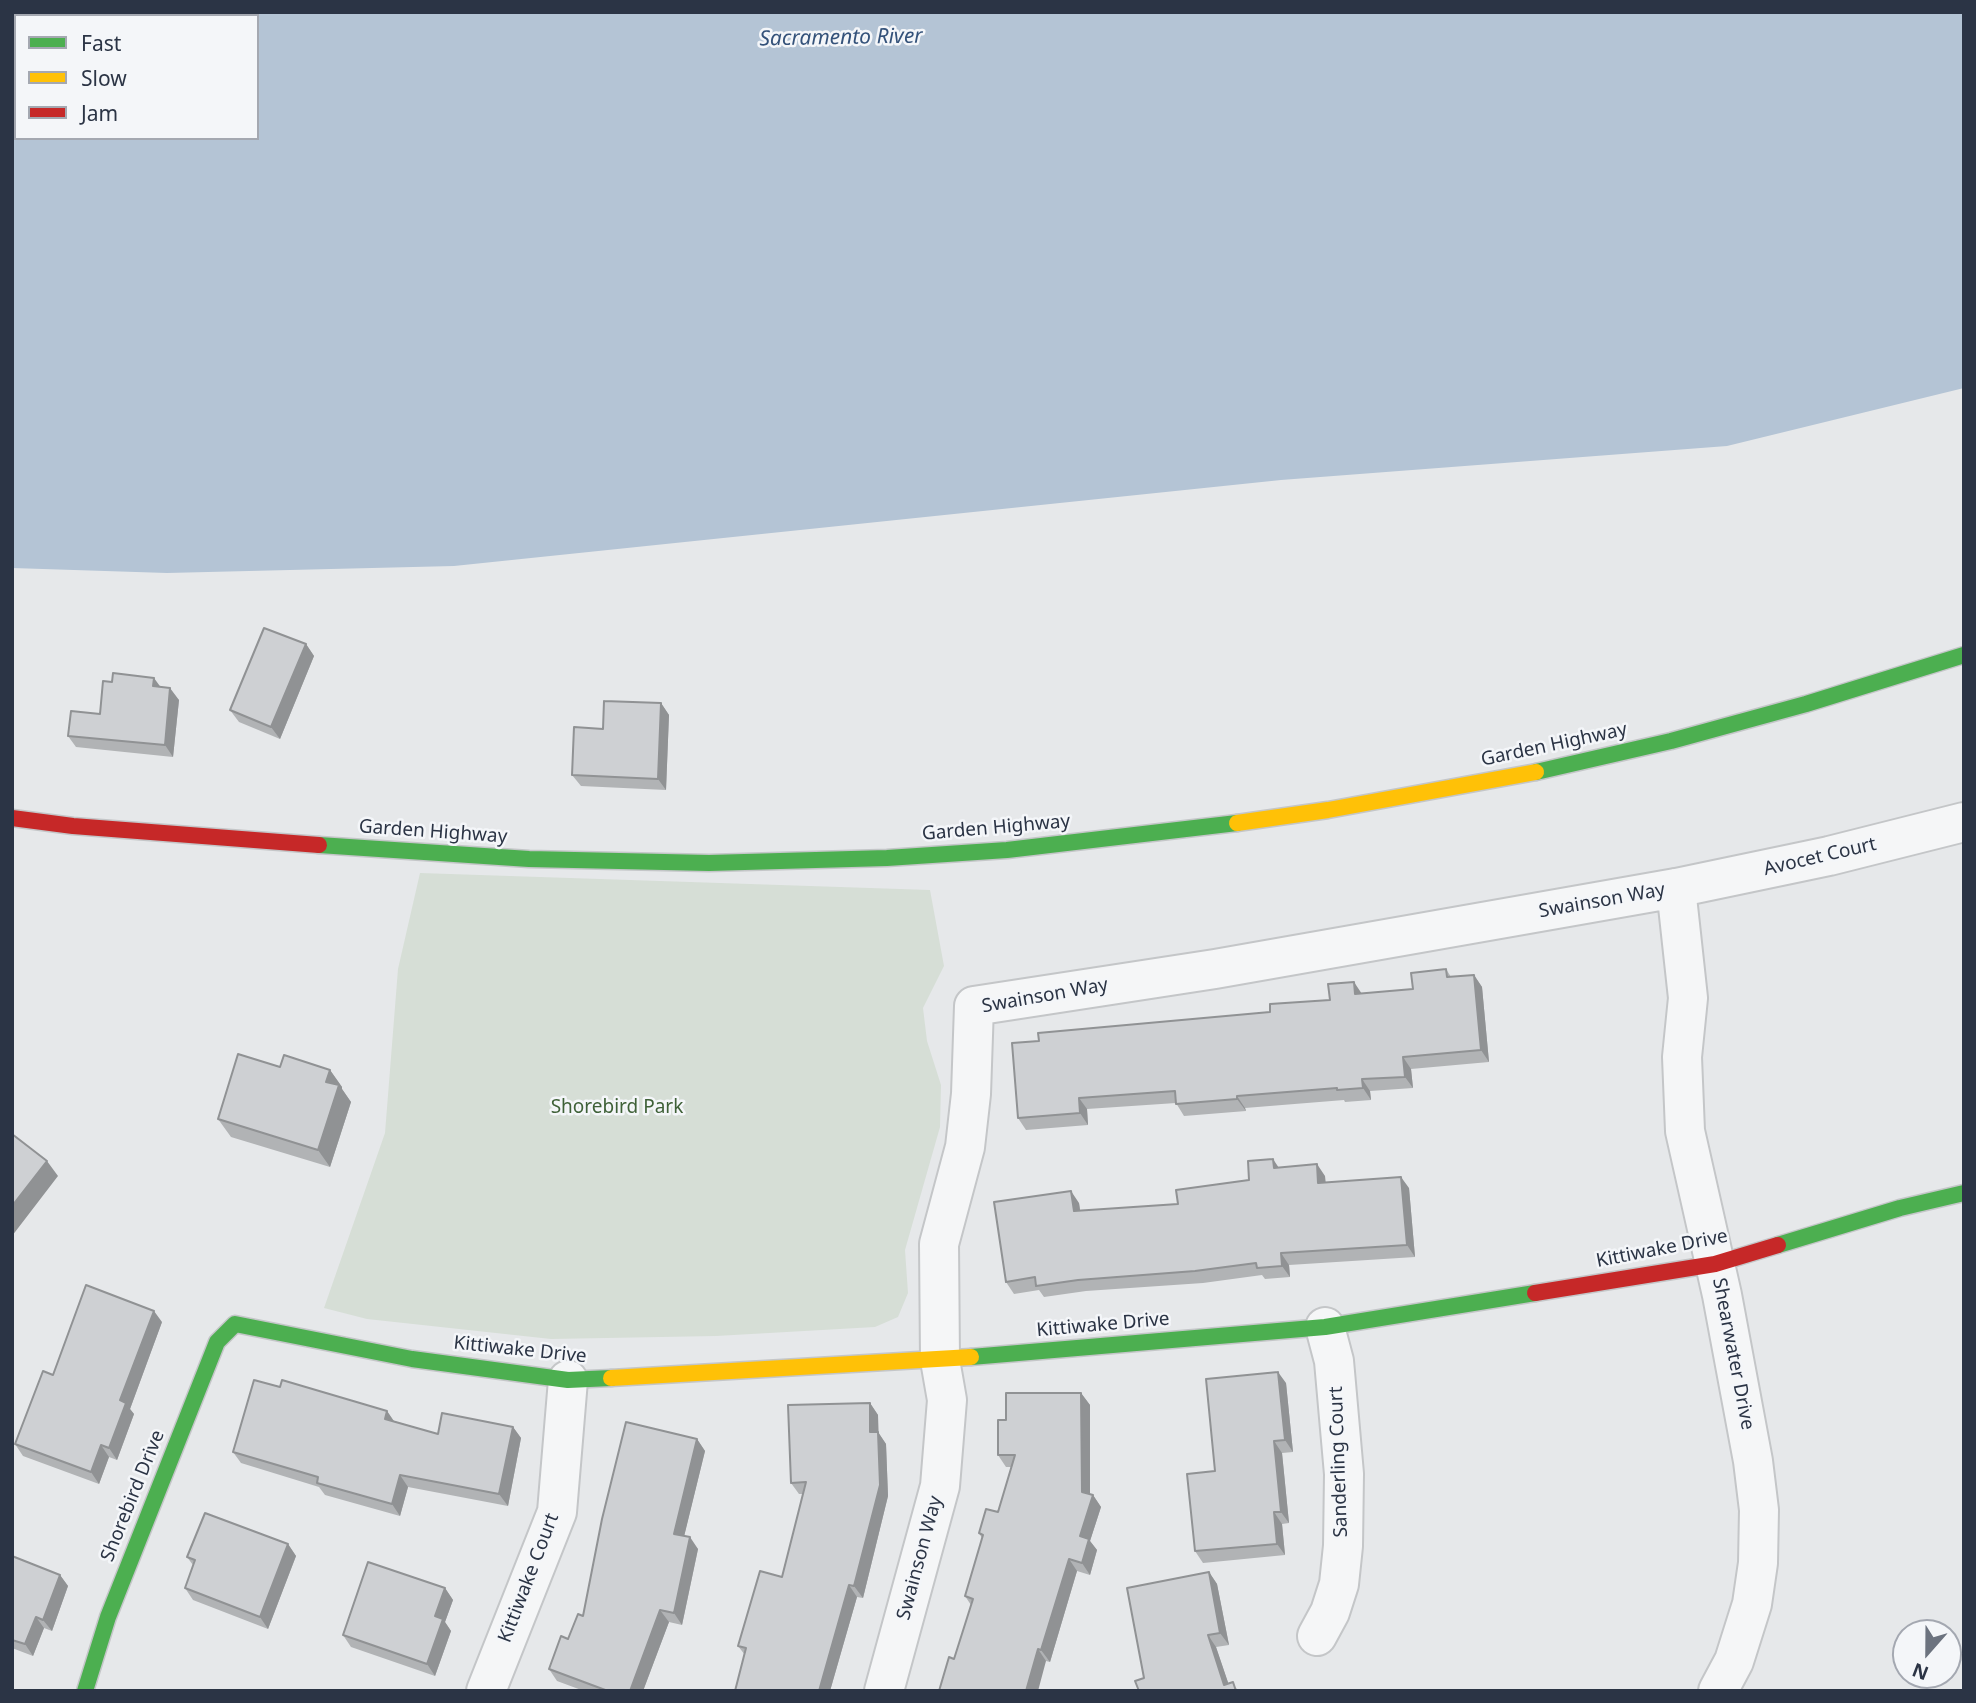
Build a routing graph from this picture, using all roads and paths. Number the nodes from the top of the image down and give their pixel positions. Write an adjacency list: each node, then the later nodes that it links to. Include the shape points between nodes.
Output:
1 (1964, 655): 2 (street, Garden Highway, via 1806,704 1535,772 1328,810 1007,850 709,863 529,859 252,841)
2 (12, 818)
3 (1964, 821): 4 (street, Avocet Court, via 1829,856)
4 (1676, 888): 6 (street, Shearwater Drive, via 1688,998 1682,1056 1685,1131); 9 (street, Swainson Way, via 974,1006 965,1147 939,1244)
5 (1964, 1193): 6 (street, Kittiwake Drive)
6 (1715, 1264): 8 (street, Kittiwake Drive); 15 (street, Shearwater Drive, via 1759,1510 1752,1604 1734,1661)
7 (235, 1324): 10 (street, Kittiwake Drive, via 412,1359); 12 (street, Shorebird Drive, via 217,1342 108,1616)
8 (1325, 1327): 9 (street, Kittiwake Drive); 11 (street, Sanderling Court, via 1339,1411 1343,1546 1339,1584)
9 (940, 1360): 10 (street, Kittiwake Drive); 14 (street, Swainson Way, via 947,1399 940,1486)
10 (568, 1380): 13 (street, Kittiwake Court, via 556,1512)
11 (1317, 1636)
12 (85, 1691)
13 (486, 1691)
14 (884, 1691)
15 (1718, 1691)

